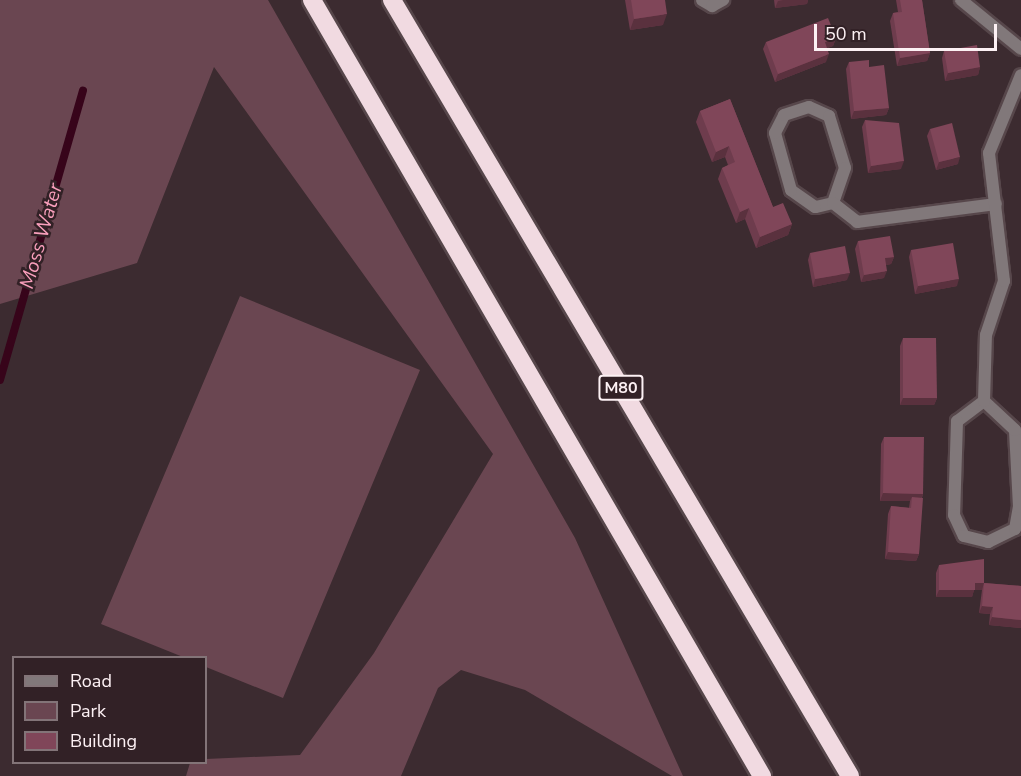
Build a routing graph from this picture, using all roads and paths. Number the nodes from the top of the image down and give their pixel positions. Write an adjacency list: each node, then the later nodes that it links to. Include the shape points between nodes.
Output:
1 (312, 0): 11 (highway)
2 (392, 0): 12 (highway, M80)
3 (702, 0): 4 (street, via 712,6)
4 (723, 0)
5 (961, 0): 6 (street)
6 (1021, 49)
7 (1021, 75): 9 (street, via 989,153)
8 (833, 203): 8 (street, via 815,207 791,190 775,133 784,115 809,107 829,116 845,168); 9 (street, via 858,222)
9 (996, 204): 10 (street, via 1004,281 986,335)
10 (984, 401): 10 (street, via 1015,430 1019,507 1016,529 988,542 964,536 954,515 957,421)
11 (762, 776)
12 (850, 776)

